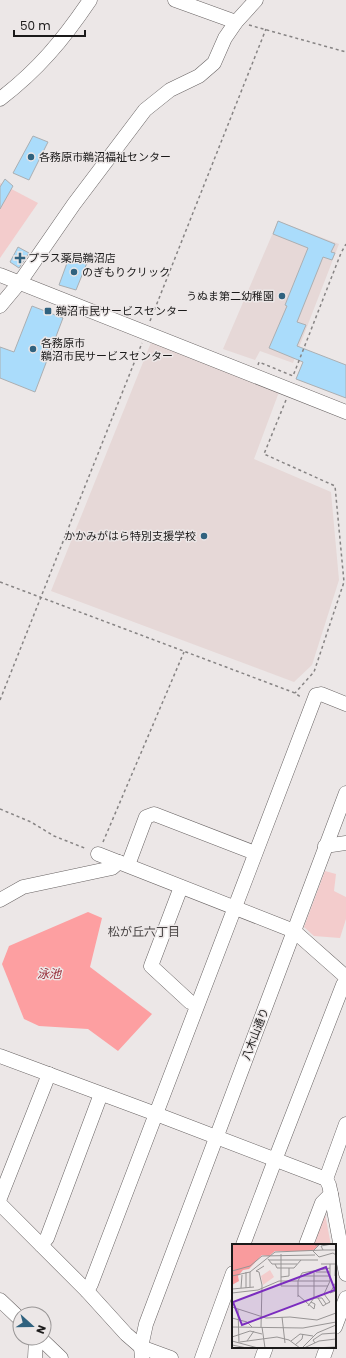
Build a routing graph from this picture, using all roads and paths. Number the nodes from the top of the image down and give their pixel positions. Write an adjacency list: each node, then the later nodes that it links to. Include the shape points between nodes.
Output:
1 (90, 0): 7 (street, via 46,58)
2 (175, 0): 4 (street)
3 (256, 0): 4 (street)
4 (236, 22): 5 (path); 10 (street, via 214,63 200,76 170,90 144,110)
5 (266, 29): 6 (path); 12 (path)
6 (346, 52)
7 (0, 100)
8 (346, 244): 13 (path, via 340,253 293,376 259,362)
9 (0, 274): 10 (street)
10 (20, 282): 11 (street); 12 (street)
11 (0, 306)
12 (146, 333): 13 (street); 17 (path)
13 (252, 376): 14 (street)
14 (290, 390): 15 (street); 18 (path, via 264,454 335,486 344,582 314,672 295,693)
15 (346, 412)
16 (0, 582): 17 (path)
17 (40, 598): 18 (path); 19 (path)
18 (184, 652): 26 (path)
19 (0, 700)
20 (346, 704): 25 (street, via 321,694 316,695)
21 (346, 793): 24 (street, 八木山通り)
22 (0, 809): 26 (path, via 31,822 54,836)
23 (346, 843): 24 (street)
24 (325, 846): 31 (street, 八木山通り)
25 (255, 853): 27 (street, via 154,814 146,817); 30 (street)
26 (98, 854): 27 (street)
27 (123, 864): 28 (street); 29 (street, via 24,887)
28 (181, 887): 30 (street); 34 (street, via 151,966 190,1002)
29 (0, 900)
30 (234, 907): 31 (street); 34 (street)
31 (294, 931): 32 (street); 40 (street, 八木山通り)
32 (346, 977)
33 (346, 980): 41 (street)
34 (197, 1004): 38 (street)
35 (0, 1056): 36 (street)
36 (49, 1074): 37 (street); 44 (street)
37 (101, 1094): 38 (street); 48 (street, via 47,1238)
38 (156, 1114): 40 (street); 51 (street)
39 (346, 1124): 42 (street)
40 (216, 1137): 41 (street); 60 (street, 八木山通り, via 146,1324)
41 (274, 1160): 42 (street); 46 (street)
42 (326, 1180): 43 (street)
43 (331, 1194): 47 (street, via 322,1203); 49 (street)
44 (0, 1198)
45 (0, 1204): 48 (street)
46 (243, 1244)
47 (306, 1244)
48 (41, 1245): 51 (street)
49 (346, 1274)
50 (232, 1276): 64 (street)
51 (87, 1290): 60 (street)
52 (346, 1298): 55 (street)
53 (0, 1300): 54 (street)
54 (12, 1311)
55 (336, 1324)
56 (36, 1346): 61 (street)
57 (49, 1346): 62 (street)
58 (266, 1348): 65 (street)
59 (327, 1348): 66 (street)
60 (142, 1353): 63 (street)
61 (35, 1358)
62 (62, 1358)
63 (171, 1358)
64 (202, 1358)
65 (262, 1358)
66 (323, 1358)

